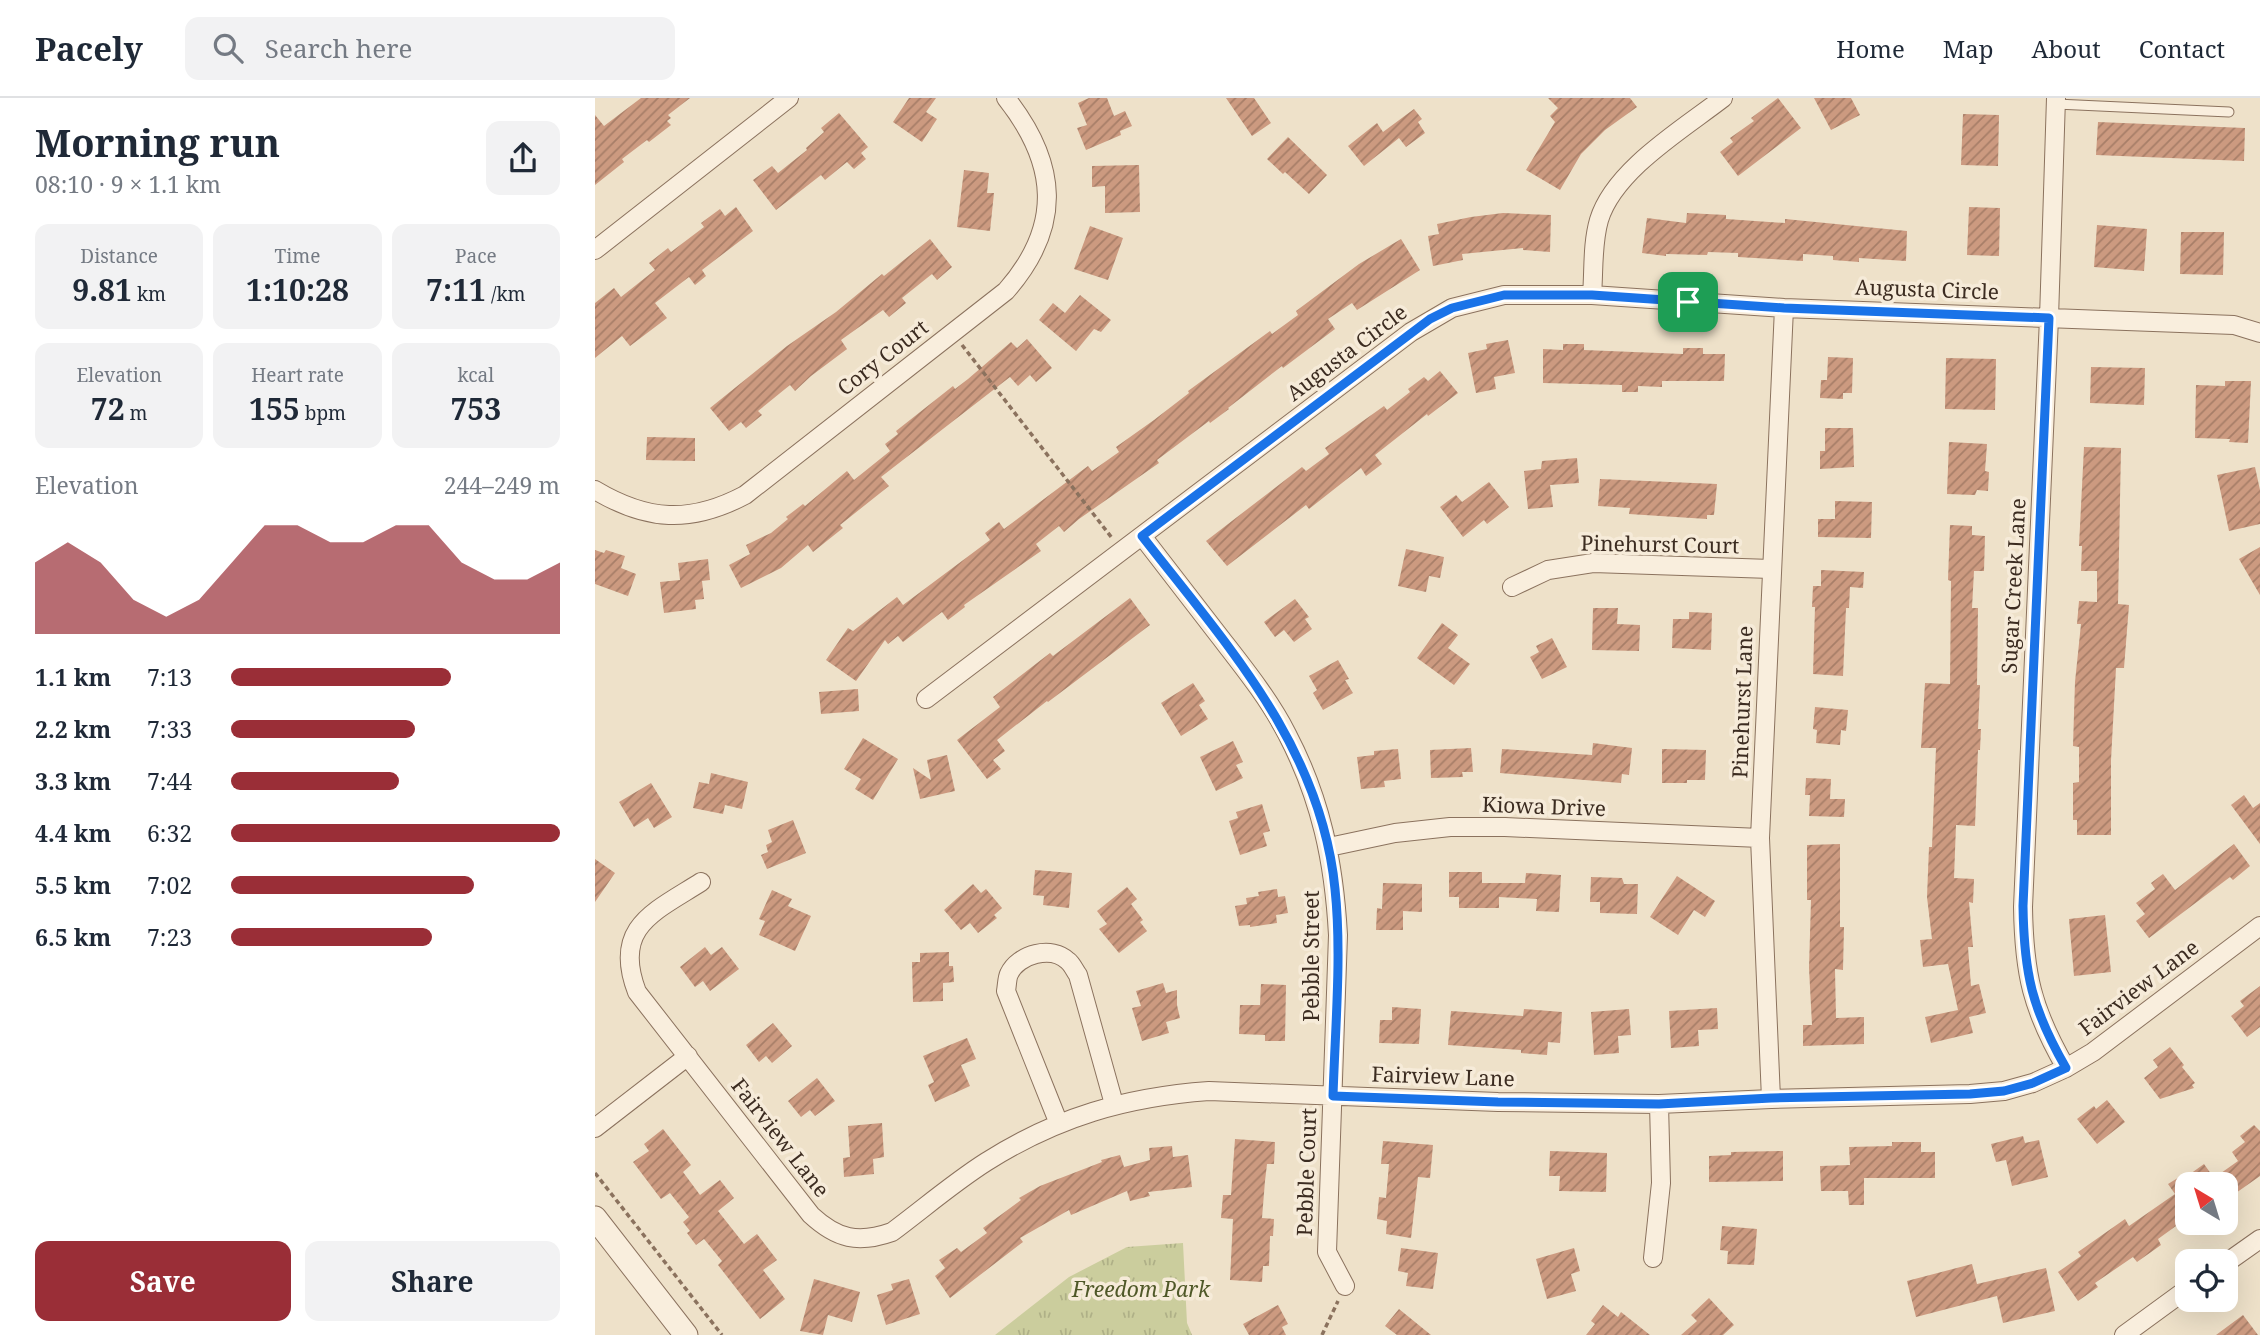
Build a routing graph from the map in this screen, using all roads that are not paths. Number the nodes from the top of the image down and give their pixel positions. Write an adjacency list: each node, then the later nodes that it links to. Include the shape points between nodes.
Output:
1 (789, 98): 6 (street)
2 (1006, 98): 11 (street, Cory Court, via 1041,155 1047,206 1034,252 1006,291 745,495 725,505 682,516 660,515 617,503)
3 (1723, 98): 7 (street, via 1651,153 1609,197 1596,236)
4 (2056, 101): 5 (lane); 9 (street, Sugar Creek Lane)
5 (2229, 112)
6 (595, 250)
7 (1592, 295): 8 (street, Augusta Circle); 12 (street, Augusta Circle, via 1504,295 1452,308 1430,319)
8 (1784, 308): 9 (street, Augusta Circle); 13 (street, Pinehurst Lane)
9 (2049, 318): 10 (street, Augusta Circle, via 2234,325); 21 (street, Sugar Creek Lane, via 2023,919 2033,997 2048,1038)
10 (2260, 333)
11 (595, 489)
12 (1142, 536): 15 (street, Augusta Circle); 17 (street, Pebble Street, via 1269,704 1302,765)
13 (1771, 569): 14 (street, Pinehurst Court, via 1593,564 1548,570); 16 (street, Pinehurst Lane)
14 (1512, 587)
15 (926, 699)
16 (1760, 838): 17 (street, Kiowa Drive, via 1450,827); 23 (street, Pinehurst Lane)
17 (1329, 847): 22 (street, Pebble Street, via 1338,935)
18 (701, 882): 20 (street, Fairview Lane, via 651,914 631,940 629,957 637,992)
19 (2260, 926): 21 (street, Fairview Lane)
20 (688, 1056): 26 (street, Fairview Lane, via 811,1215 831,1231 856,1239 892,1232 985,1163); 27 (street)
21 (2066, 1068): 23 (street, Fairview Lane, via 2004,1091)
22 (1333, 1096): 24 (street, Fairview Lane, via 1209,1091); 25 (street, Fairview Lane); 32 (street, Pebble Court, via 1327,1252)
23 (1771, 1098): 25 (street, Fairview Lane)
24 (1114, 1104): 26 (street, Fairview Lane); 26 (street, via 1078,975 1068,960 1038,952 1009,973 1006,990)
25 (1659, 1104): 31 (street, via 1661,1183)
26 (1059, 1124)
27 (595, 1128)
28 (595, 1218): 34 (street)
29 (2260, 1240): 30 (street)
30 (2238, 1255)
31 (1653, 1258)
32 (1345, 1286)
33 (2175, 1298): 35 (street)
34 (686, 1335)
35 (2125, 1335)

